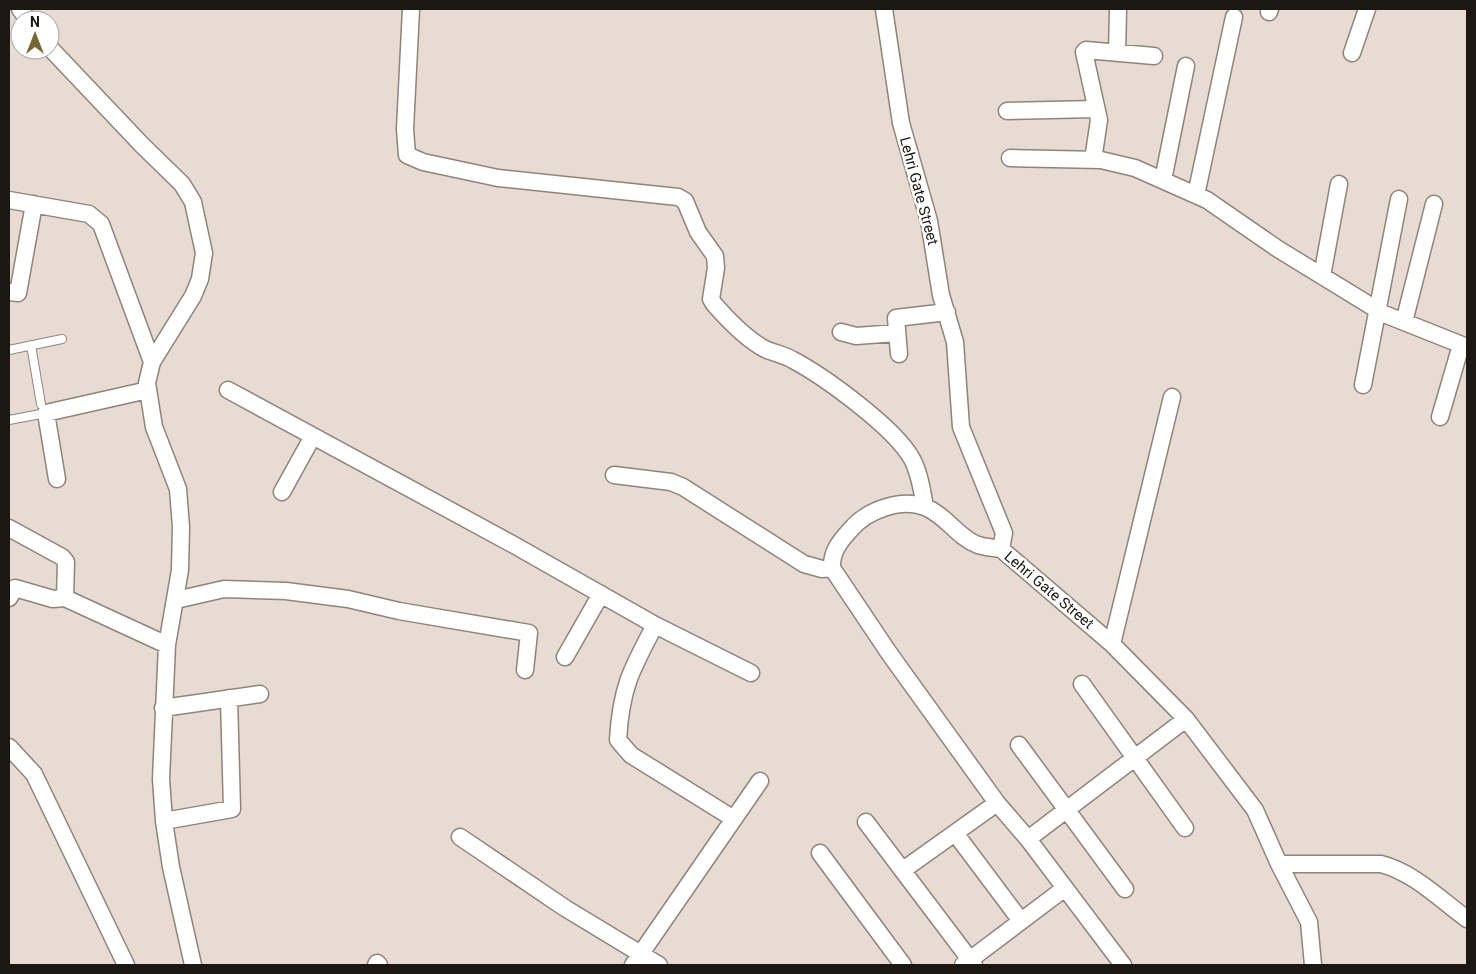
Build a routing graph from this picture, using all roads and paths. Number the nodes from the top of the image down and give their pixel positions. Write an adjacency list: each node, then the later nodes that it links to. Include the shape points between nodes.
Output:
1 (411, 9): 46 (street, via 405,129 407,155 423,162 498,178 678,197 685,201 698,232 715,256 711,299 714,304 746,336 820,375 878,421 911,458)
2 (884, 9): 25 (street, Lehri Gate Street, via 901,122 929,221)
3 (1118, 9): 6 (street)
4 (1367, 9): 7 (street)
5 (1234, 17): 17 (street)
6 (1117, 52): 8 (street); 11 (street, via 1084,52)
7 (1352, 52)
8 (1154, 56)
9 (60, 59): 34 (street, via 182,184 193,202 204,253 200,279 194,296)
10 (1186, 66): 15 (street)
11 (1096, 109): 12 (street); 14 (street, via 1098,120)
12 (1008, 112)
13 (1010, 158): 14 (street)
14 (1093, 160): 15 (street, via 1135,168)
15 (1163, 180): 17 (street)
16 (1339, 184): 22 (street)
17 (1196, 195): 22 (street)
18 (1399, 198): 24 (street)
19 (9, 200): 20 (street)
20 (34, 204): 23 (street, via 18,293); 34 (street, via 89,214 101,224)
21 (1434, 204): 26 (street)
22 (1322, 276): 24 (street)
23 (9, 292)
24 (1379, 311): 26 (street); 35 (street)
25 (946, 312): 28 (street, via 896,318); 48 (street, Lehri Gate Street, via 955,342 961,426 1004,533)
26 (1404, 322): 31 (street)
27 (841, 332): 28 (street, via 856,336)
28 (896, 333): 33 (street)
29 (62, 339): 30 (lane)
30 (32, 346): 32 (lane); 39 (lane)
31 (1464, 346): 40 (street)
32 (9, 350)
33 (899, 354)
34 (152, 362): 36 (street)
35 (1363, 385)
36 (148, 390): 39 (street); 53 (street, via 154,427 178,489 181,536)
37 (228, 390): 42 (street)
38 (1172, 397): 55 (street)
39 (44, 408): 41 (lane); 44 (street)
40 (1440, 416)
41 (9, 420)
42 (312, 436): 45 (street); 50 (street)
43 (614, 475): 49 (street, via 684,486 804,564)
44 (57, 479)
45 (282, 492)
46 (925, 507): 48 (street, via 978,545); 49 (street, via 896,504 872,512 857,522 841,540 832,557)
47 (9, 528): 52 (street, via 66,562)
48 (1001, 549): 55 (street, Lehri Gate Street)
49 (832, 568): 69 (street, via 888,652)
50 (601, 594): 54 (street); 57 (street)
51 (9, 598): 52 (street, via 15,588 53,599)
52 (65, 598): 56 (street)
53 (176, 600): 56 (street); 58 (street, via 224,590 286,590 529,633)
54 (655, 625): 59 (street); 71 (street, via 629,675 619,715 618,740 631,755)
55 (1112, 644): 64 (street, Lehri Gate Street)
56 (168, 645): 63 (street)
57 (565, 657)
58 (525, 670)
59 (751, 673)
60 (1082, 684): 67 (street)
61 (260, 694): 62 (street)
62 (229, 698): 63 (street); 72 (street, via 232,809)
63 (163, 708): 72 (street, via 161,780)
64 (1186, 719): 67 (street); 79 (street, Lehri Gate Street, via 1256,810)
65 (1019, 745): 70 (street)
66 (9, 747): 87 (street, via 34,774)
67 (1133, 758): 70 (street); 74 (street)
68 (760, 781): 71 (street)
69 (998, 803): 75 (street); 77 (street)
70 (1065, 811): 77 (street); 82 (street)
71 (734, 819): 85 (street)
72 (164, 821): 88 (street)
73 (866, 822): 80 (street)
74 (1185, 828)
75 (955, 833): 80 (street); 84 (street)
76 (460, 837): 85 (street)
77 (1028, 839): 81 (street)
78 (820, 852): 90 (street)
79 (1279, 864): 83 (street, via 1381,864 1393,867); 92 (street, Lehri Gate Street, via 1309,922)
80 (903, 870): 86 (street)
81 (1065, 888): 84 (street); 91 (street)
82 (1124, 889)
83 (1467, 918)
84 (1021, 921): 86 (street)
85 (637, 959): 89 (street)
86 (969, 964)
87 (126, 965)
88 (193, 965)
89 (659, 965)
90 (903, 965)
91 (1123, 965)
92 (1313, 965)

